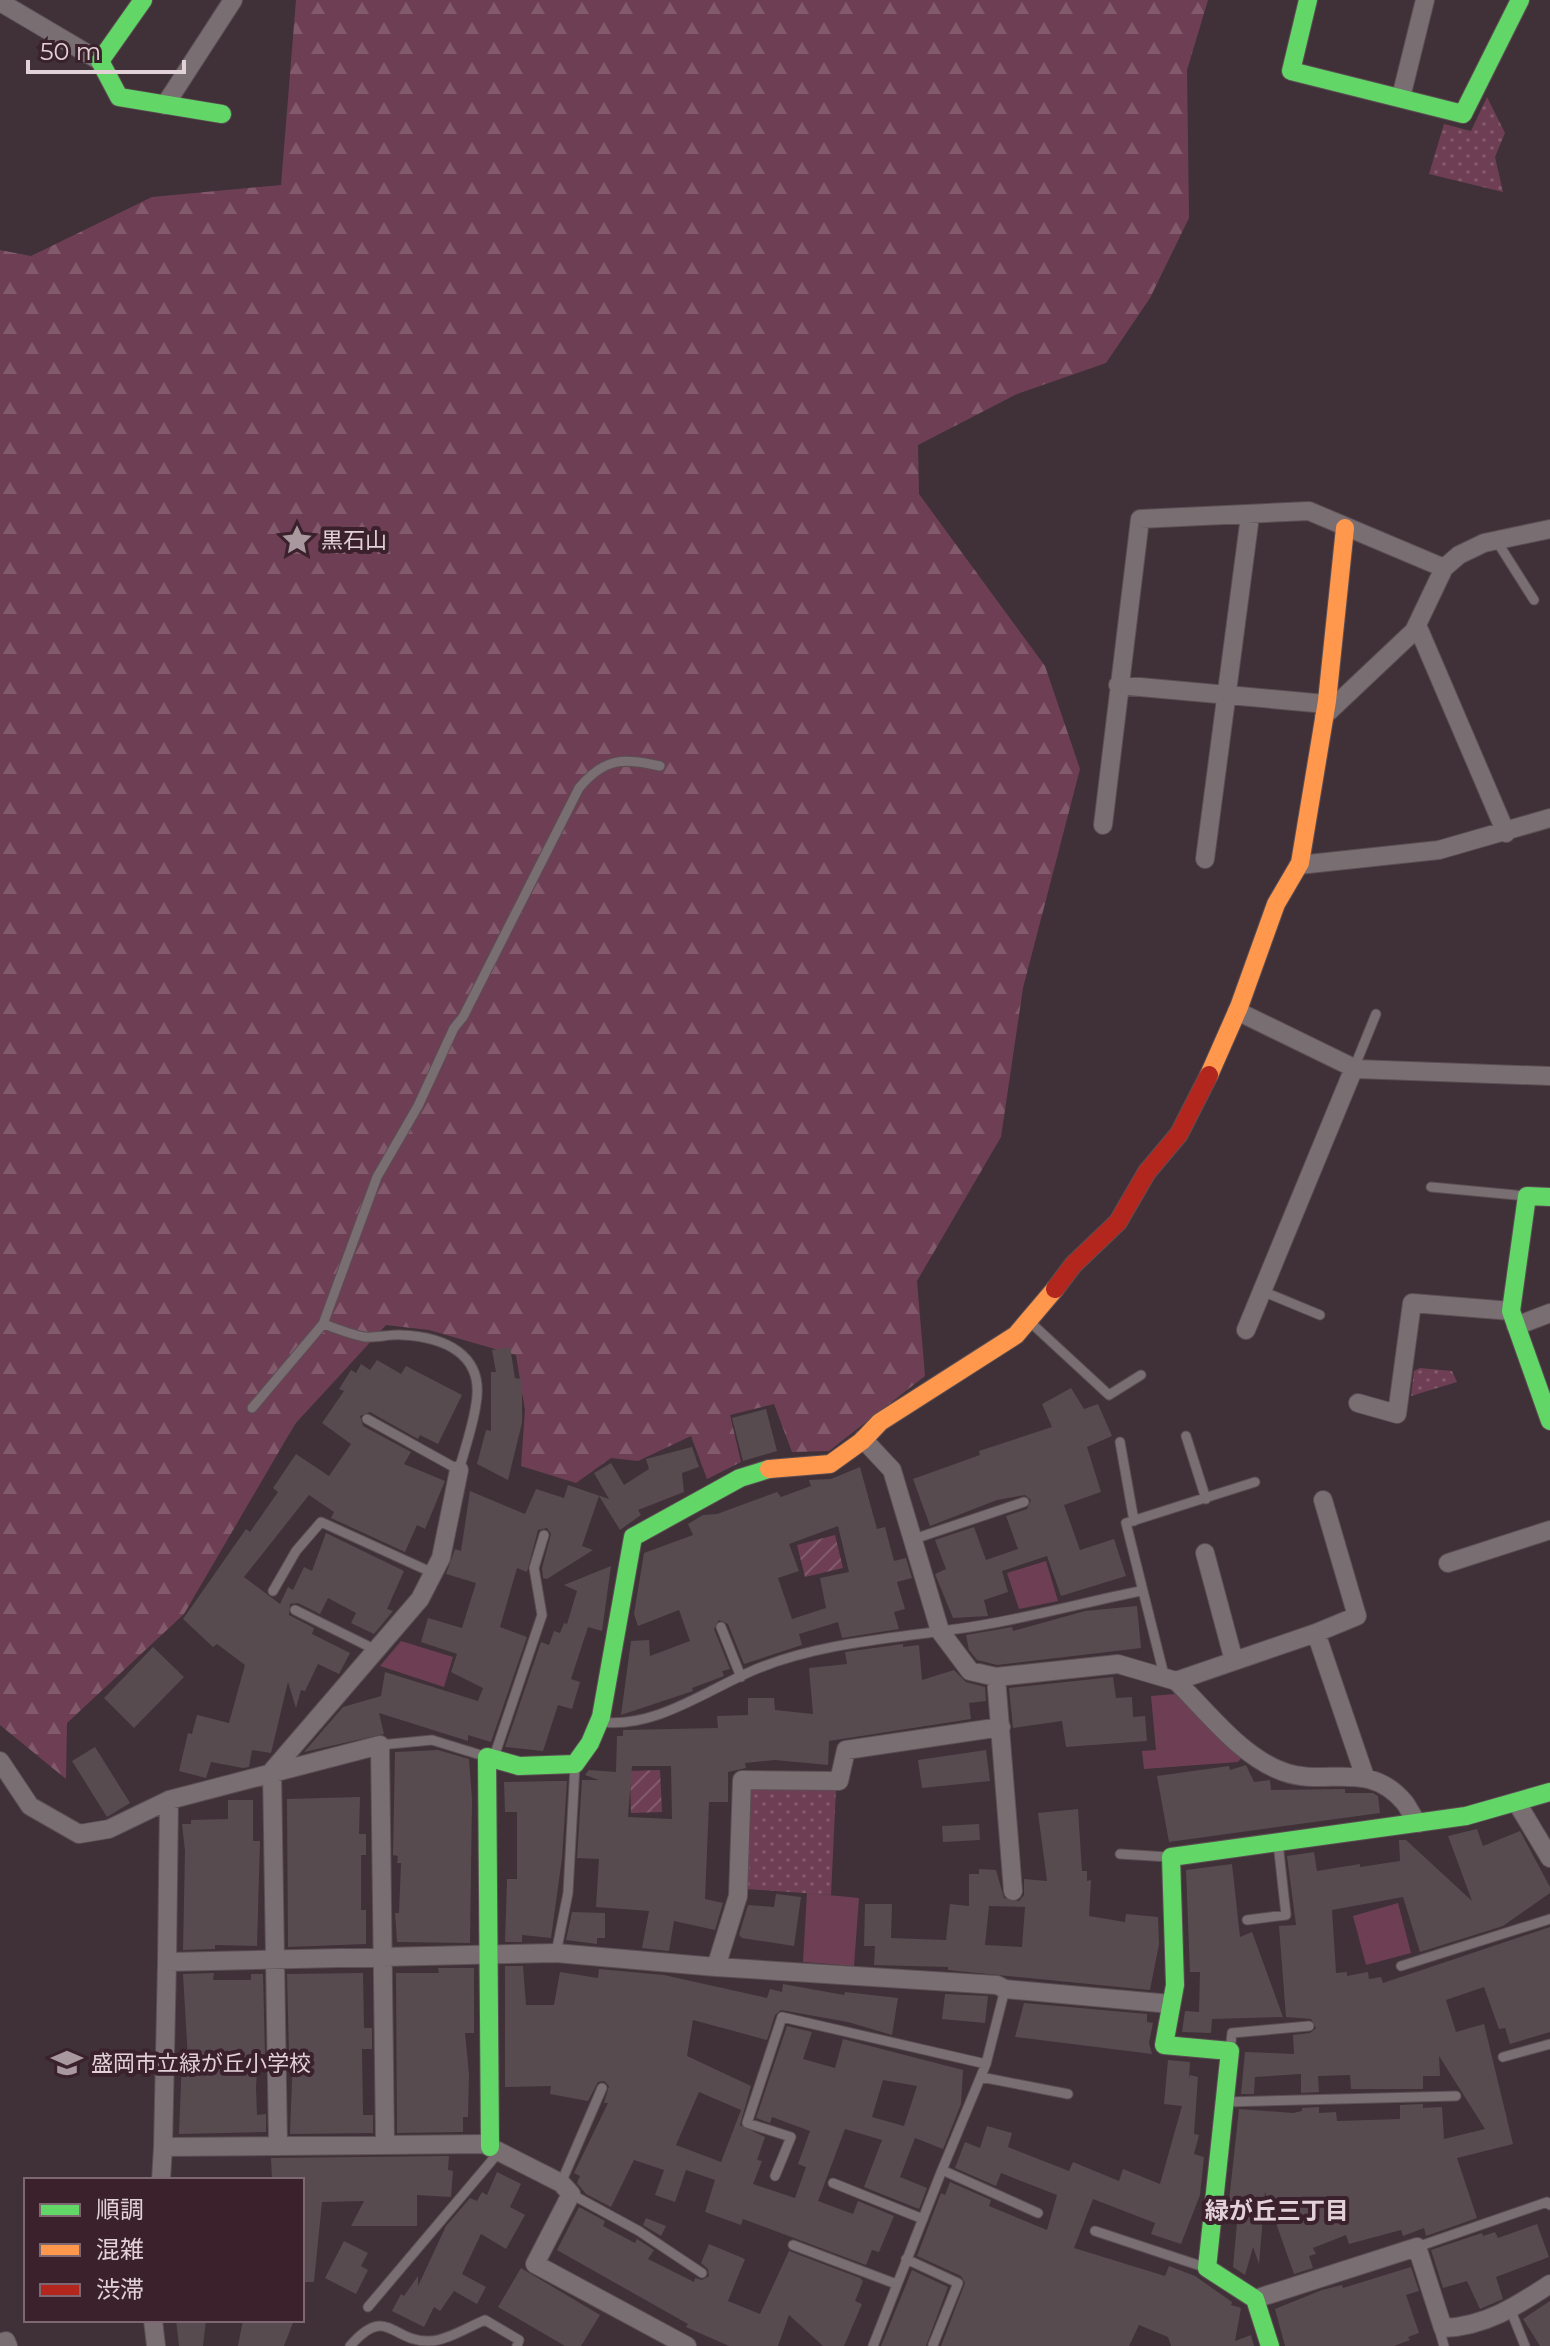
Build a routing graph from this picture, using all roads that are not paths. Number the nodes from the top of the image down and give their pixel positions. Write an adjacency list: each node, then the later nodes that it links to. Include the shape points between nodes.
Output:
1 (143, 0): 7 (street)
2 (233, 0): 9 (street)
3 (1308, 0): 8 (street, via 1291,71)
4 (1425, 0): 8 (street)
5 (1520, 0): 8 (street, via 1463,114)
6 (0, 2): 7 (street)
7 (100, 61): 9 (street, via 119,97)
8 (1401, 97)
9 (165, 105): 10 (street)
10 (222, 114)
11 (1250, 516): 12 (street, via 1309,511); 18 (street, via 1140,519); 19 (street)
12 (1345, 528): 15 (street); 20 (street)
13 (1550, 529): 14 (street)
14 (1496, 540): 15 (street, via 1459,555); 16 (lane)
15 (1444, 568): 17 (street)
16 (1534, 600)
17 (1417, 625): 20 (street, via 1400,647); 24 (street)
18 (1118, 685): 19 (street); 23 (street)
19 (1227, 696): 20 (street); 25 (street)
20 (1325, 710): 26 (street)
21 (660, 766): 39 (lane, via 627,759 608,763 579,788 377,1177)
22 (1548, 823): 24 (street)
23 (1103, 825)
24 (1506, 833): 26 (street, via 1439,850)
25 (1205, 859)
26 (1299, 865): 27 (street, via 1276,904)
27 (1237, 1011): 29 (street); 38 (street, via 1179,1134 1147,1172 1118,1222 1073,1265)
28 (1376, 1014): 29 (lane)
29 (1354, 1068): 30 (street); 34 (street)
30 (1550, 1076)
31 (1431, 1187): 32 (lane)
32 (1527, 1196): 33 (street); 37 (street)
33 (1550, 1197)
34 (1262, 1291): 36 (lane); 40 (street)
35 (1550, 1313): 37 (street)
36 (1320, 1315)
37 (1513, 1318): 42 (street, via 1412,1303 1397,1414); 45 (street)
38 (1030, 1322): 41 (lane, via 1109,1395); 47 (street, via 880,1422)
39 (323, 1324): 43 (lane); 49 (lane, via 366,1337 431,1339 453,1345 471,1362 477,1401)
40 (1246, 1330)
41 (1141, 1375)
42 (1358, 1403)
43 (252, 1408)
44 (367, 1419): 49 (lane)
45 (1550, 1421)
46 (1186, 1436): 51 (lane)
47 (863, 1439): 57 (street, via 892,1470); 72 (street, via 830,1464 780,1466 740,1478 633,1537)
48 (1120, 1442): 54 (lane)
49 (459, 1470): 60 (street, via 441,1558)
50 (1255, 1482): 51 (lane)
51 (1206, 1499): 54 (lane)
52 (1323, 1500): 66 (street, via 1357,1616)
53 (1024, 1502): 57 (lane)
54 (1134, 1521): 62 (lane, via 1126,1523)
55 (1550, 1530): 59 (street)
56 (544, 1535): 75 (lane, via 534,1568 542,1615 496,1751)
57 (914, 1539): 65 (street)
58 (1205, 1553): 68 (street)
59 (1448, 1563)
60 (433, 1573): 61 (lane, via 321,1522); 67 (street, via 406,1617)
61 (273, 1591)
62 (1140, 1591): 65 (lane); 71 (lane)
63 (295, 1610): 67 (lane)
64 (721, 1627): 69 (lane)
65 (940, 1631): 69 (lane, via 799,1654); 70 (street, via 970,1671)
66 (1316, 1633): 68 (street); 79 (street)
67 (376, 1650): 78 (street)
68 (1234, 1661): 71 (street)
69 (741, 1677): 72 (lane, via 687,1704 617,1724)
70 (996, 1677): 71 (street, via 1118,1664); 73 (street)
71 (1170, 1678): 79 (street, via 1250,1753 1282,1772)
72 (600, 1722): 77 (street)
73 (1001, 1727): 88 (street); 97 (street, via 846,1750 839,1781 742,1780 738,1896)
74 (380, 1745): 75 (lane, via 432,1740); 78 (street); 93 (street)
75 (487, 1757): 77 (street, via 522,1767); 91 (street)
76 (0, 1761): 81 (street, via 30,1806 79,1834 109,1829)
77 (575, 1764): 92 (lane, via 568,1893)
78 (272, 1771): 81 (street); 94 (street)
79 (1365, 1777): 83 (street, via 1405,1802)
80 (1550, 1792): 82 (street)
81 (169, 1800): 95 (street)
82 (1517, 1803): 83 (street); 87 (street)
83 (1419, 1823): 84 (street)
84 (1278, 1842): 86 (street); 90 (lane, via 1286,1915)
85 (1120, 1854): 86 (lane)
86 (1171, 1857): 99 (street, via 1176,1969)
87 (1550, 1858)
88 (1013, 1891)
89 (1550, 1919): 96 (lane)
90 (1247, 1920)
91 (489, 1953): 92 (street); 93 (street); 113 (street)
92 (556, 1953): 97 (street)
93 (382, 1956): 94 (street); 110 (street)
94 (275, 1957): 95 (street); 111 (street)
95 (167, 1962): 112 (street)
96 (1401, 1966)
97 (716, 1967): 98 (street)
98 (1005, 1989): 99 (street); 104 (lane)
99 (1171, 2004): 102 (street, via 1164,2045)
100 (1309, 2026): 102 (lane, via 1232,2033)
101 (1550, 2044): 103 (lane)
102 (1230, 2051): 109 (street)
103 (1503, 2057)
104 (986, 2064): 105 (lane); 115 (lane, via 782,2017 747,2123 791,2137)
105 (981, 2077): 107 (lane); 114 (lane)
106 (602, 2088): 118 (lane)
107 (1068, 2094)
108 (1456, 2096): 109 (lane)
109 (1226, 2102): 126 (street)
110 (385, 2142): 111 (street); 113 (street, via 484,2144)
111 (278, 2144): 112 (street)
112 (163, 2147): 116 (street)
113 (495, 2150): 118 (street); 131 (lane)
114 (942, 2170): 120 (lane); 121 (lane)
115 (775, 2176)
116 (161, 2178)
117 (833, 2183): 121 (lane)
118 (566, 2189): 127 (lane); 141 (street, via 535,2264)
119 (1550, 2205): 124 (lane)
120 (1038, 2213)
121 (923, 2219): 125 (lane)
122 (1095, 2231): 126 (lane)
123 (793, 2245): 128 (lane)
124 (1417, 2247): 130 (street); 134 (street)
125 (906, 2259): 128 (lane); 136 (lane, via 958,2283)
126 (1207, 2268): 130 (street)
127 (702, 2273)
128 (896, 2284): 142 (lane)
129 (1550, 2284): 132 (street)
130 (1255, 2299): 143 (street)
131 (368, 2307)
132 (1511, 2311): 134 (street); 144 (lane)
133 (153, 2322): 138 (street)
134 (1444, 2337)
135 (0, 2343): 137 (street)
136 (933, 2345)
137 (8, 2346)
138 (156, 2346)
139 (350, 2346): 140 (lane, via 364,2330 378,2325 430,2341 485,2320 519,2340)
140 (517, 2346)
141 (687, 2346)
142 (873, 2346)
143 (1270, 2346)
144 (1525, 2346)

